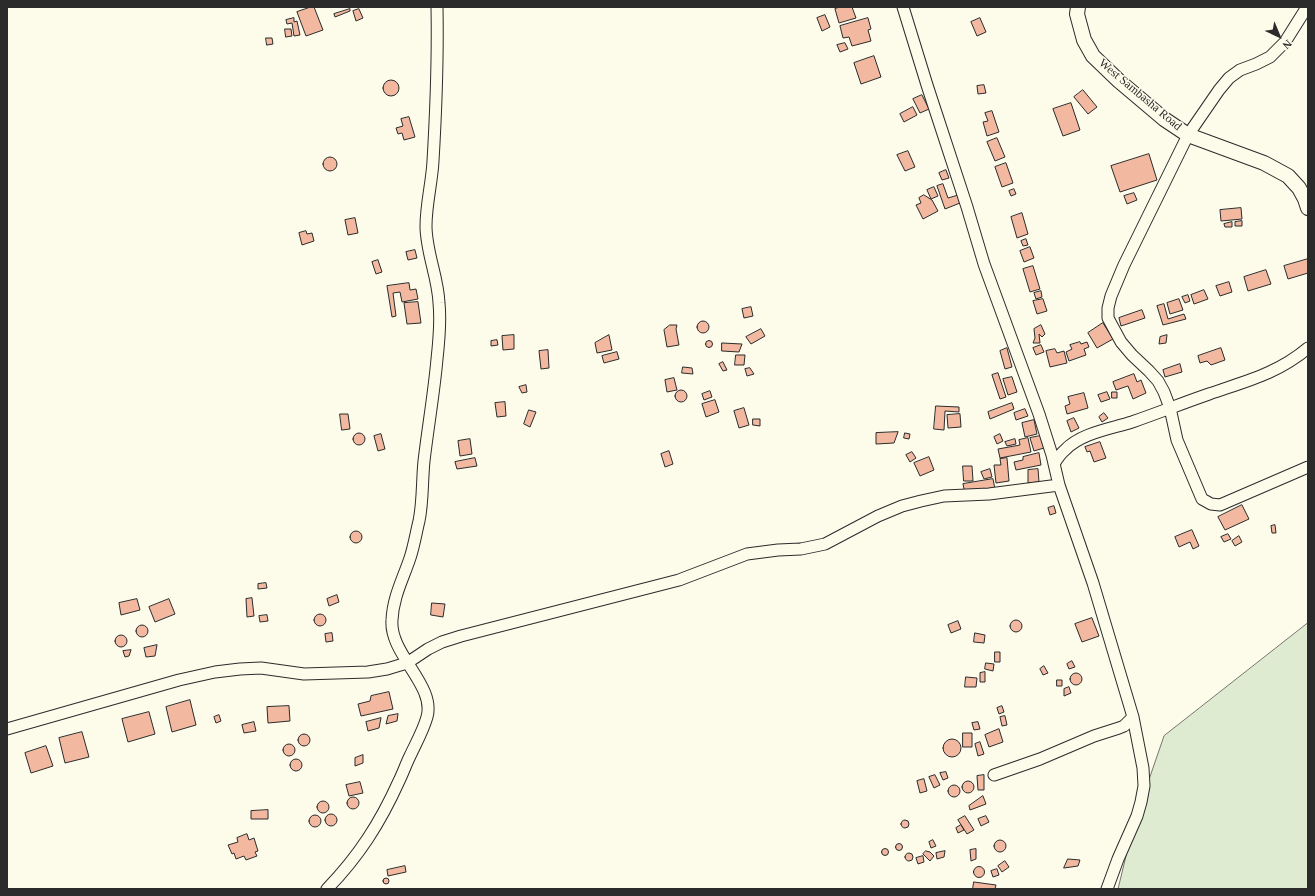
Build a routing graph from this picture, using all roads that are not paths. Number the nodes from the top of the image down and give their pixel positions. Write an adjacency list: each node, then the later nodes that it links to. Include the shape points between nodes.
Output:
1 (437, 7): 12 (street, via 433,163 426,226 440,303 440,326 420,517 411,556 396,592 391,621 393,636)
2 (904, 7): 9 (street, via 984,264)
3 (1078, 7): 5 (street, West Sambasha Road, via 1077,14 1084,40 1093,56 1164,119)
4 (1307, 7): 5 (street, via 1284,42 1270,57 1240,70 1229,78)
5 (1188, 135): 6 (street, West Sambasha Road, via 1264,163 1288,176 1299,188); 8 (street, via 1124,265 1108,308 1108,318 1121,342 1158,381)
6 (1308, 208)
7 (1308, 348): 8 (street, via 1295,359 1258,378)
8 (1170, 408): 9 (street, via 1078,440 1066,448); 10 (street, via 1177,440 1194,482 1202,499 1211,504 1220,505)
9 (1054, 464): 11 (street)
10 (1308, 467)
11 (1059, 485): 12 (street, via 990,494 944,496 902,506 825,544 747,554 679,580 461,636 428,649); 13 (street, via 1093,582)
12 (407, 664): 14 (street, via 368,672 304,674 261,668 215,672); 16 (street, via 428,699 427,717 378,822 356,857)
13 (1133, 717): 15 (street, via 1124,726); 17 (street, via 1144,768 1144,786 1137,816)
14 (7, 729)
15 (994, 775)
16 (327, 889)
17 (1107, 889)

